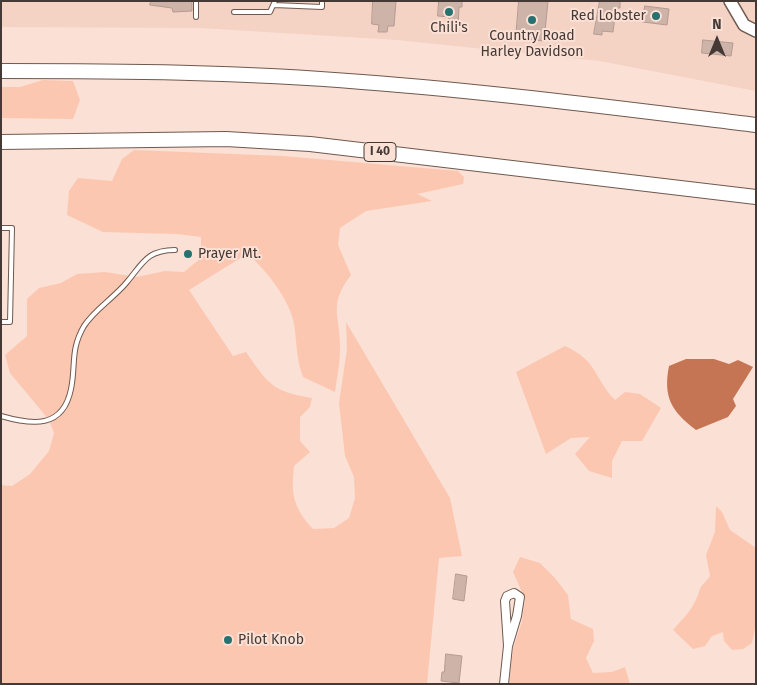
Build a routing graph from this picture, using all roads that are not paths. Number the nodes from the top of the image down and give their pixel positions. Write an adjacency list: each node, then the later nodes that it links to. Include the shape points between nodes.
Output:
1 (196, 1): 6 (lane)
2 (322, 1): 4 (lane, via 322,7)
3 (730, 1): 7 (street, via 744,25)
4 (274, 3): 5 (lane, via 270,12)
5 (234, 12)
6 (196, 16)
7 (756, 31)
8 (1, 71): 9 (highway, via 214,73 360,82 488,92)
9 (756, 125)
10 (1, 142): 11 (highway, I 40, via 226,139 310,144)
11 (756, 197)
12 (1, 228): 14 (lane, via 12,228 10,322)
13 (175, 250): 15 (lane, via 151,254 85,325 73,354 71,389 65,405 55,416 32,424)
14 (1, 322)
15 (1, 416)
16 (508, 646): 16 (street, via 518,616 520,597 514,593 505,601); 17 (street)
17 (504, 684)

